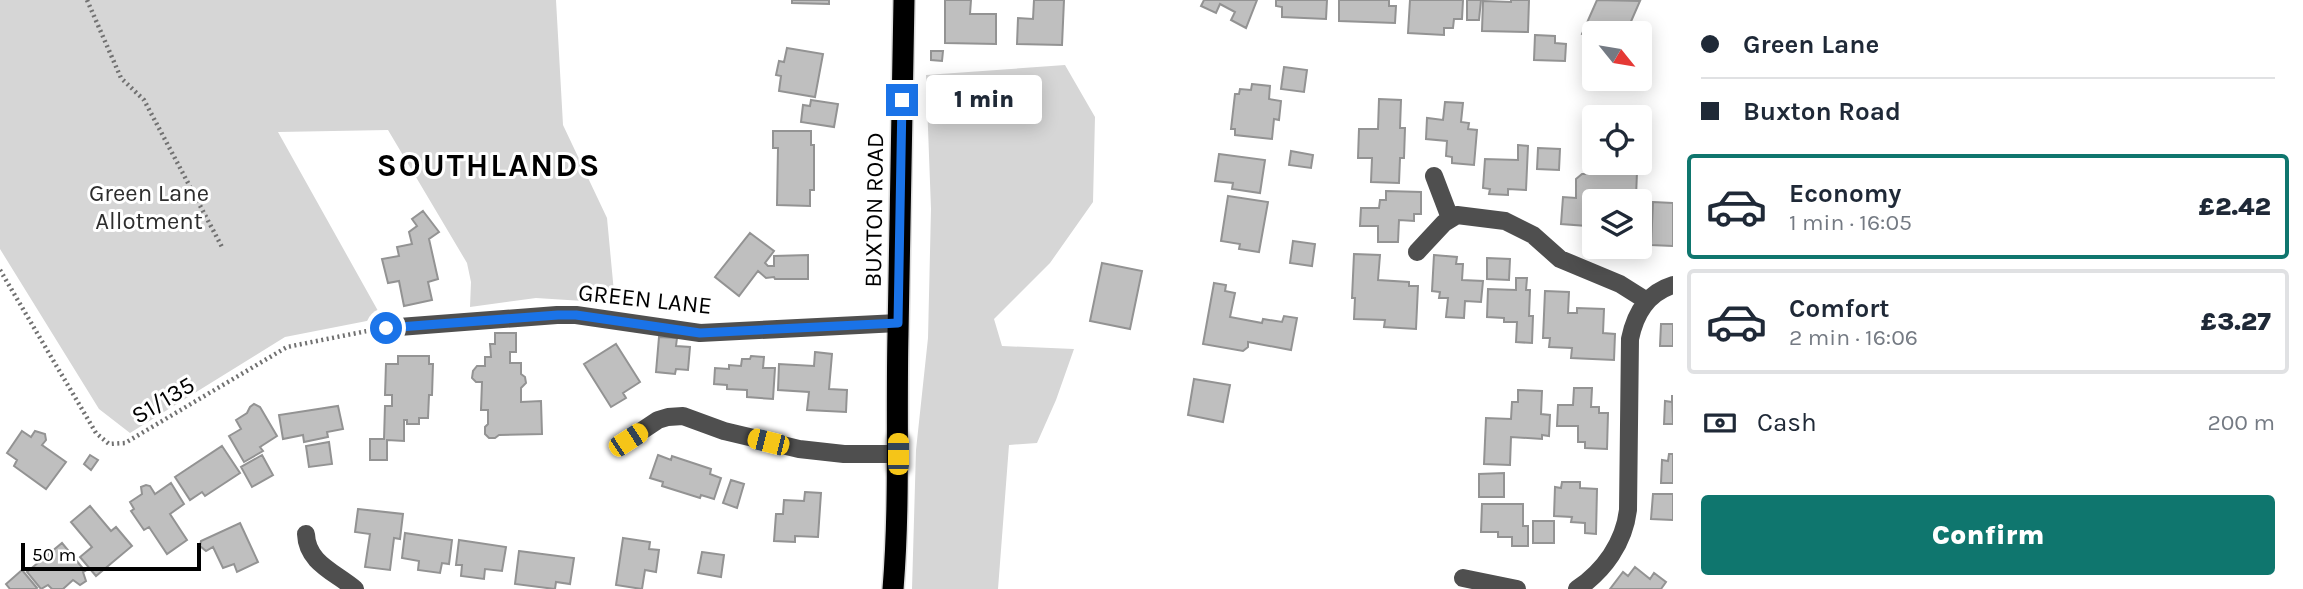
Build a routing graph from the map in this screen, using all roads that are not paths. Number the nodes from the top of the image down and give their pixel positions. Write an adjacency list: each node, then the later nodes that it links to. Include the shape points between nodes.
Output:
1 (904, 0): 7 (highway, BUXTON ROAD)
2 (1434, 176): 3 (street)
3 (1450, 218): 4 (street); 6 (street, via 1466,214 1514,224 1560,259 1612,280)
4 (1417, 252)
5 (1673, 285): 6 (street)
6 (1647, 301): 16 (street, via 1630,339 1626,522 1613,552)
7 (898, 323): 8 (street, GREEN LANE, via 700,333 558,315); 10 (highway, BUXTON ROAD)
8 (386, 328)
9 (628, 440): 10 (street, via 658,420 683,416 799,449)
10 (898, 454): 14 (highway, BUXTON ROAD)
11 (306, 534): 13 (street, via 306,545 316,559)
12 (1463, 578): 15 (street)
13 (355, 589)
14 (893, 589)
15 (1517, 589)
16 (1577, 589)

